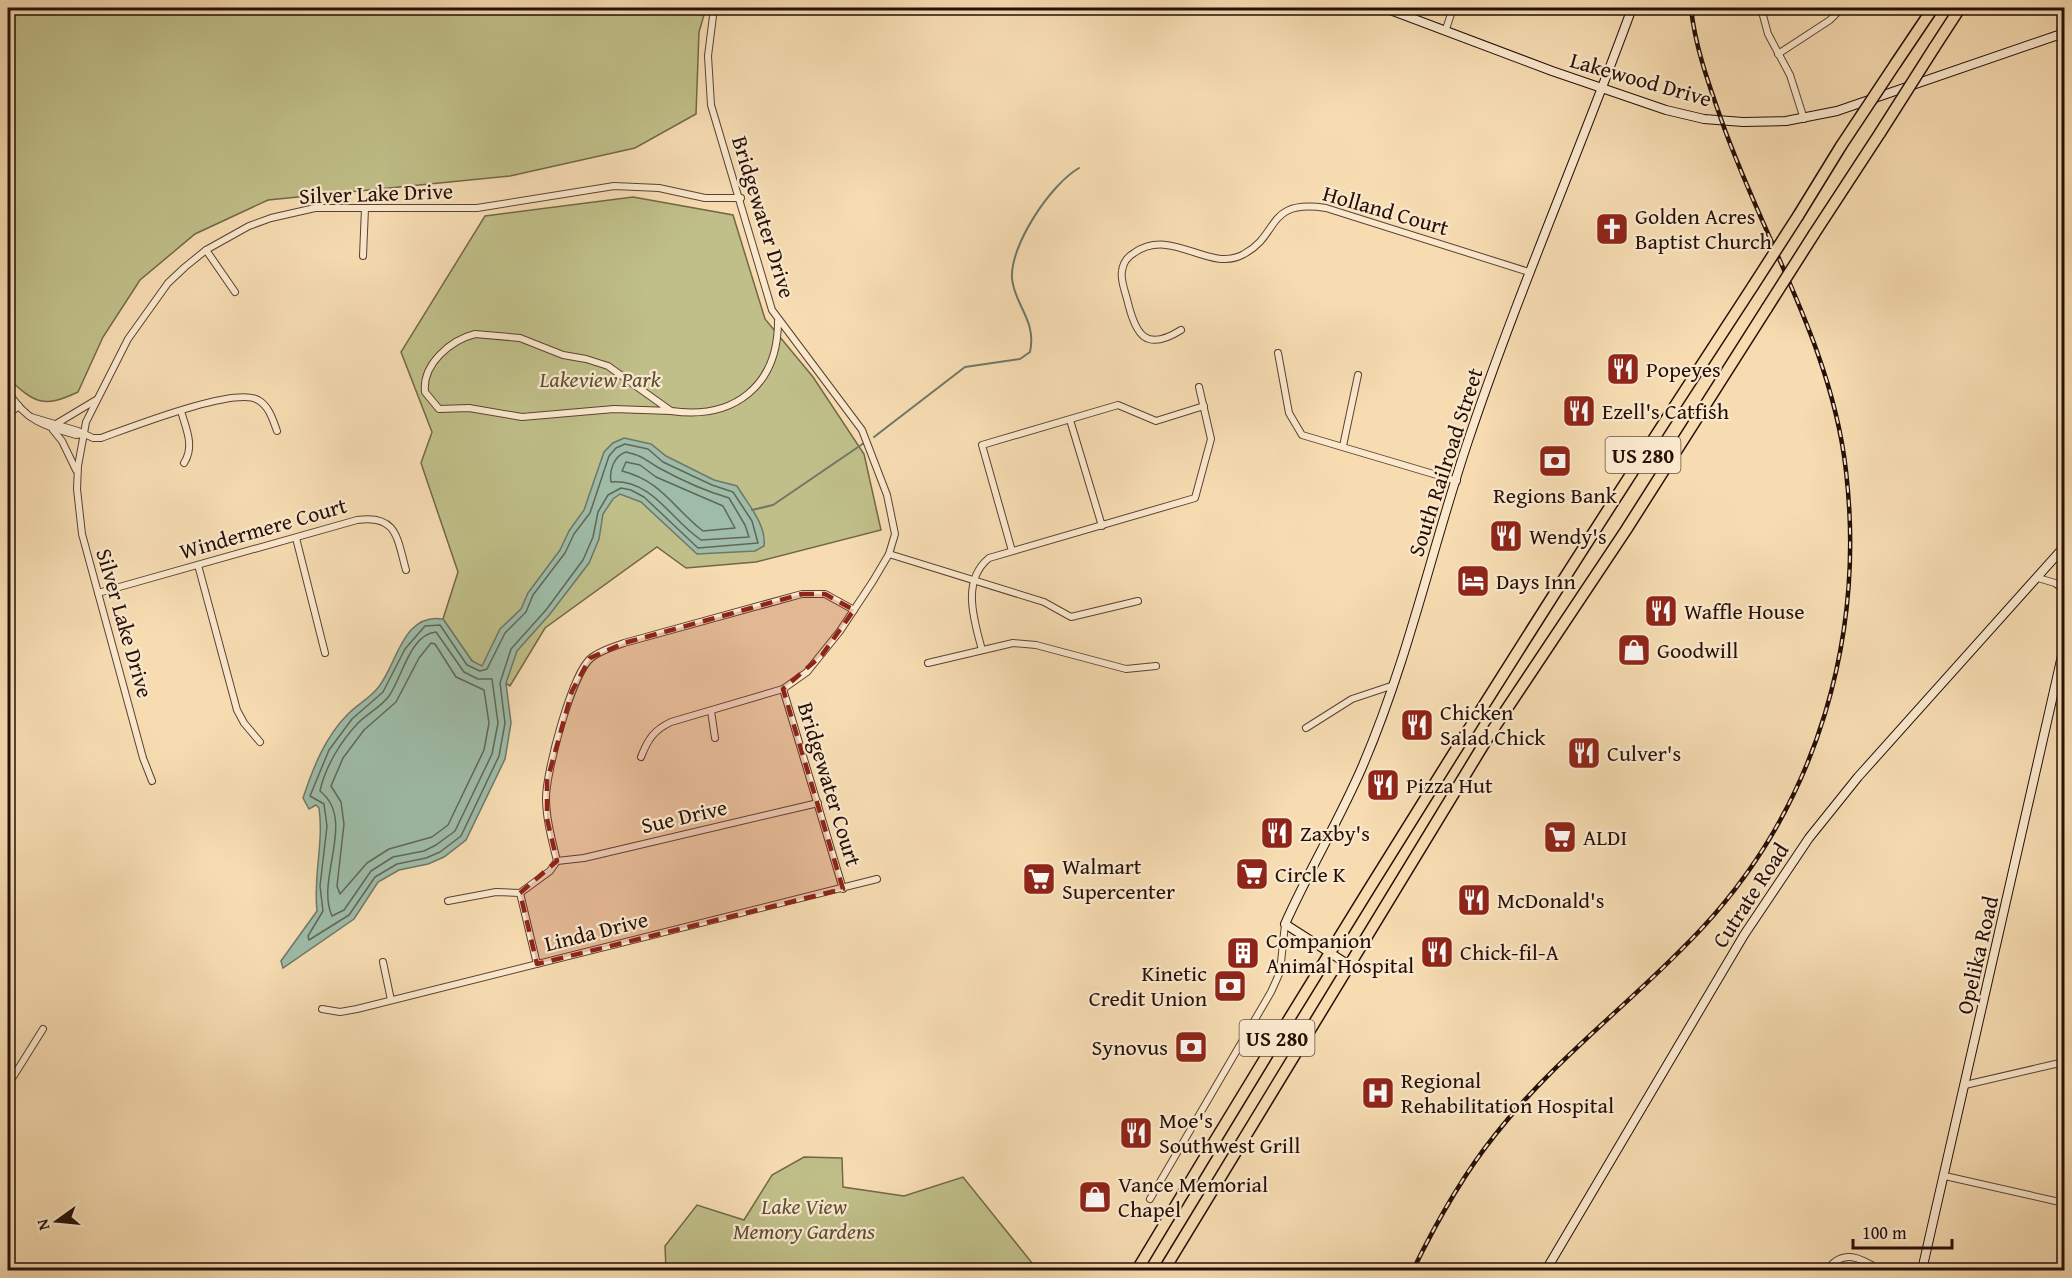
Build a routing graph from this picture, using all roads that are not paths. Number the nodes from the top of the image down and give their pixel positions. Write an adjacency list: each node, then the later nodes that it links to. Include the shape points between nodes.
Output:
1 (714, 8): 14 (street, Bridgewater Drive, via 708,57 711,105)
2 (1385, 8): 9 (street, Lakewood Drive)
3 (1454, 8): 9 (street)
4 (1632, 8): 12 (street, South Railroad Street)
5 (1761, 8): 11 (street)
6 (1842, 8): 11 (street)
7 (1933, 8): 73 (highway, US 280, bridge, via 1617,494)
8 (1960, 8): 76 (highway, US 280, bridge, via 1621,538 1490,734)
9 (1446, 29): 12 (street, Lakewood Drive)
10 (2064, 33): 13 (street, Lakewood Drive, via 1869,101)
11 (1778, 54): 13 (street, via 1790,75)
12 (1604, 89): 13 (street, Lakewood Drive, via 1704,119); 18 (street, South Railroad Street)
13 (1804, 119)
14 (741, 198): 15 (street, Silver Lake Drive, via 705,198 659,188 614,186 477,207); 20 (street, Bridgewater Drive)
15 (365, 208): 16 (street, Silver Lake Drive, via 293,212 249,226); 17 (street)
16 (206, 250): 19 (street); 26 (street, Silver Lake Drive, via 168,283 140,320)
17 (363, 256)
18 (1529, 272): 21 (street, Holland Court, via 1326,208 1296,207 1282,214 1252,249 1238,257 1214,257 1162,243 1130,256 1121,277 1135,329 1155,340); 39 (street, South Railroad Street)
19 (235, 292)
20 (778, 321): 30 (street, via 778,341 758,386 718,410); 44 (street, Bridgewater Drive, via 862,430 887,495 895,534)
21 (1181, 330)
22 (1278, 353): 36 (street, via 1283,390 1295,428 1302,435)
23 (1358, 375): 36 (street)
24 (1199, 387): 28 (street)
25 (8, 391): 27 (street)
26 (96, 400): 33 (street); 35 (street, Silver Lake Drive)
27 (19, 406): 31 (street); 33 (street, via 31,417)
28 (1204, 406): 32 (street, via 1156,421 1118,405); 40 (street, via 1211,447 1196,498)
29 (181, 411): 34 (street, via 233,396 247,396 259,400); 35 (street, via 101,438); 37 (street, via 190,445)
30 (671, 411): 30 (street, via 608,366 498,334 475,334 448,345 424,384 428,398 447,411 469,408 522,417 614,410)
31 (8, 414)
32 (1070, 420): 40 (street); 43 (street, via 982,445)
33 (53, 427): 35 (street); 38 (street, Silver Lake Drive)
34 (277, 431)
35 (83, 434): 38 (street, Silver Lake Drive)
36 (1343, 446): 39 (street)
37 (184, 463)
38 (77, 473): 50 (street, Silver Lake Drive, via 82,534)
39 (1457, 481): 58 (street, South Railroad Street)
40 (1102, 526): 43 (street)
41 (296, 538): 45 (street, Windermere Court); 46 (street, Windermere Court, via 357,520 381,519 393,529); 55 (street)
42 (2064, 547): 47 (street, Cutrate Road)
43 (1012, 551): 48 (street, via 989,558)
44 (889, 554): 48 (street); 52 (street, Bridgewater Drive)
45 (198, 566): 50 (street, Windermere Court); 63 (street, via 237,710)
46 (406, 570)
47 (2038, 578): 49 (street); 88 (street, Cutrate Road, via 1858,777 1809,838 1744,935)
48 (974, 581): 51 (street, via 1044,602 1071,617); 54 (street, via 973,618)
49 (2064, 590)
50 (98, 593): 65 (street, Silver Lake Drive)
51 (1138, 601)
52 (854, 610): 59 (street, Bridgewater Drive, via 807,672); 67 (street, via 825,594 802,594 624,643 603,650 585,664 572,691 547,781 547,819)
53 (2064, 647): 82 (street, Opelika Road)
54 (982, 650): 56 (street); 57 (street, via 1013,643 1036,645 1126,669)
55 (325, 653)
56 (928, 663)
57 (1156, 666)
58 (1394, 685): 61 (street, via 1352,699); 72 (street, South Railroad Street, via 1363,765)
59 (783, 689): 60 (street, Bridgewater Drive); 66 (street, Bridgewater Court)
60 (711, 711): 62 (street); 64 (street, Bridgewater Drive, via 658,728)
61 (1306, 728)
62 (715, 738)
63 (260, 742)
64 (641, 757)
65 (152, 781)
66 (818, 803): 67 (street, Sue Drive); 69 (street, Bridgewater Court)
67 (558, 861): 70 (street)
68 (877, 879): 69 (street, Linda Drive)
69 (843, 889): 75 (street, Linda Drive)
70 (520, 893): 71 (street, via 496,892); 75 (street)
71 (448, 901)
72 (1285, 924): 73 (street); 84 (street, South Railroad Street, via 1276,982)
73 (1329, 952): 76 (street); 86 (highway, US 280)
74 (383, 962): 77 (street)
75 (537, 964): 77 (street, Linda Drive)
76 (1349, 965): 87 (highway, US 280)
77 (391, 1000): 78 (street, Linda Drive, via 340,1012)
78 (322, 1009)
79 (43, 1029): 81 (street)
80 (2064, 1062): 82 (street)
81 (8, 1085)
82 (1965, 1085): 83 (street, Opelika Road)
83 (1945, 1176): 85 (street); 91 (street, Opelika Road)
84 (1150, 1199)
85 (2064, 1203)
86 (1137, 1270)
87 (1164, 1270)
88 (1546, 1270)
89 (1827, 1270): 90 (street, via 1835,1261 1849,1256)
90 (1880, 1270)
91 (1922, 1270)

